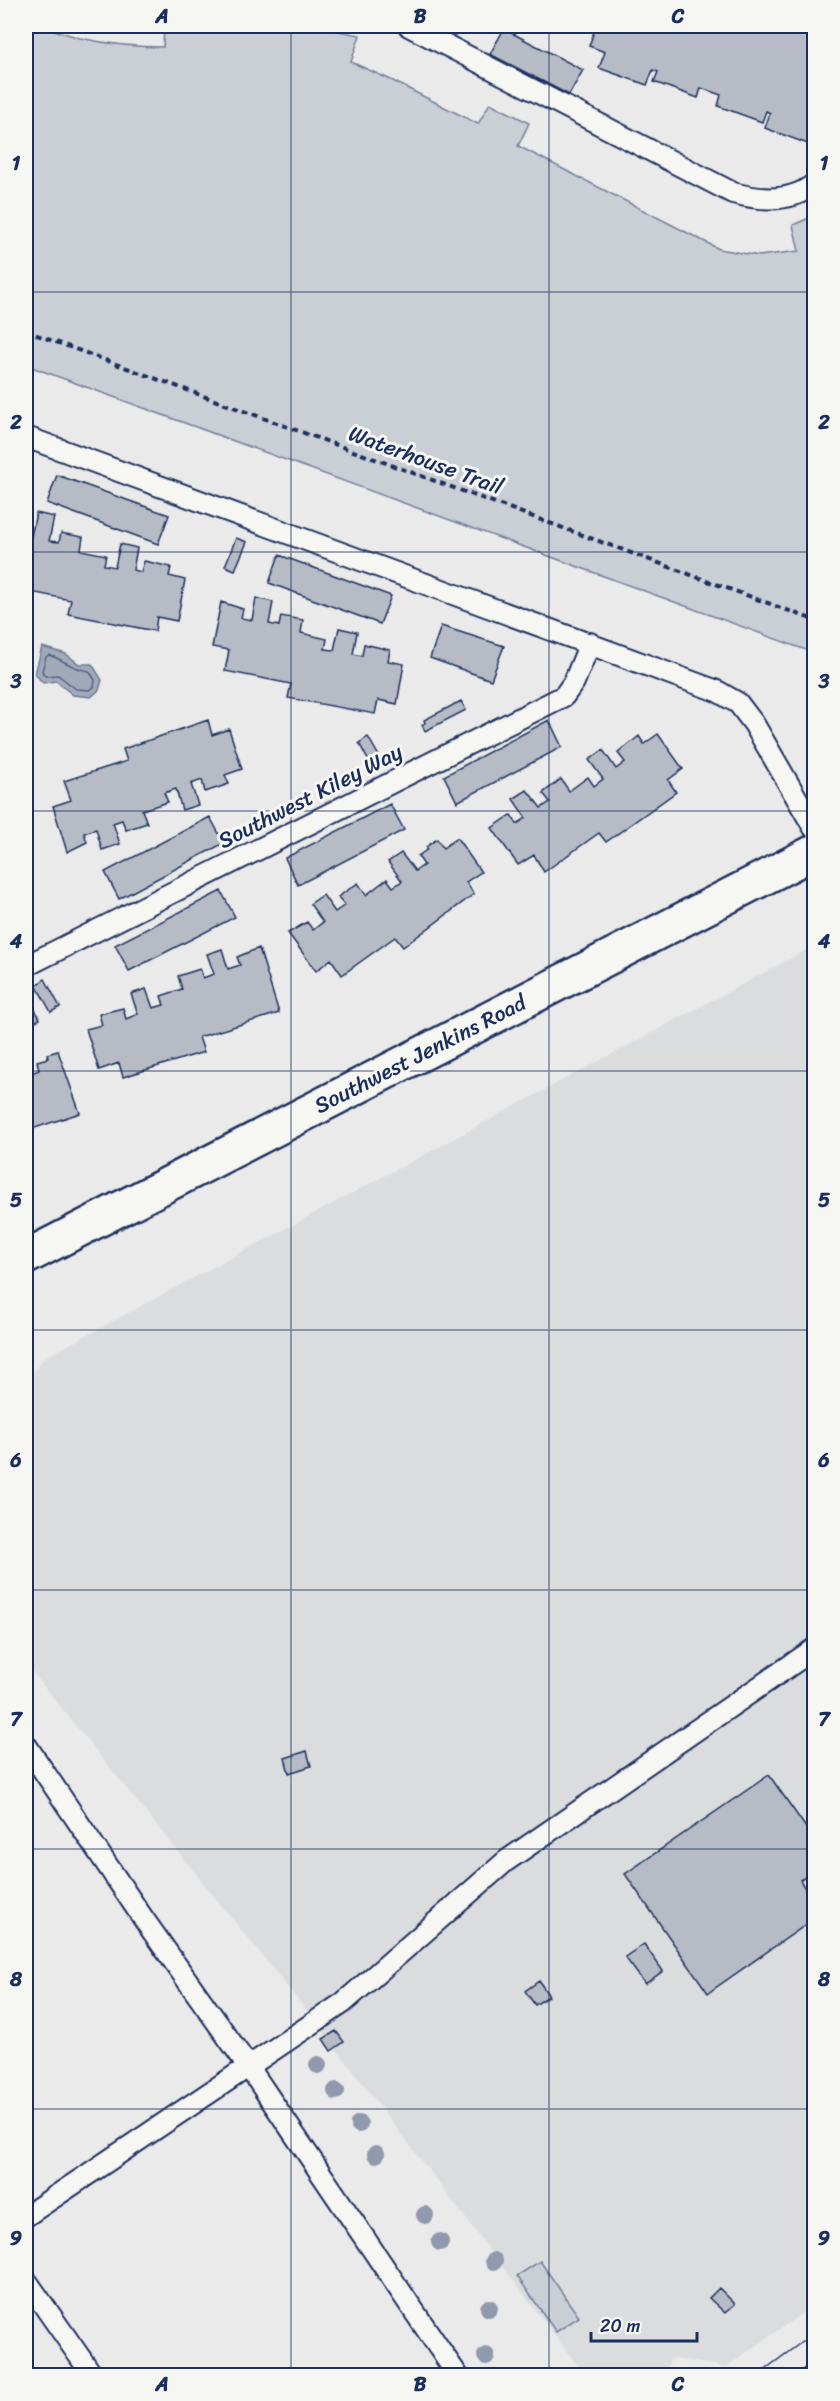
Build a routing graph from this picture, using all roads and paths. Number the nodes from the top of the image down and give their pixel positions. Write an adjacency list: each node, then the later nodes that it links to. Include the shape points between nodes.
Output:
1 (409, 26): 2 (lane, via 733,194 758,200 784,197)
2 (814, 184)
3 (26, 331): 5 (path, Waterhouse Trail)
4 (26, 437): 6 (lane)
5 (814, 620)
6 (590, 643): 7 (lane, via 708,687 738,703); 9 (lane, Southwest Kiley Way, via 564,696)
7 (814, 828)
8 (814, 852): 10 (main road, Southwest Jenkins Road)
9 (26, 966)
10 (26, 1257)
11 (814, 1649): 13 (lane, via 506,1861 343,2003)
12 (26, 1745): 13 (lane)
13 (248, 2066): 14 (lane); 17 (lane)
14 (26, 2216)
15 (26, 2280): 16 (lane)
16 (93, 2376)
17 (458, 2376)

